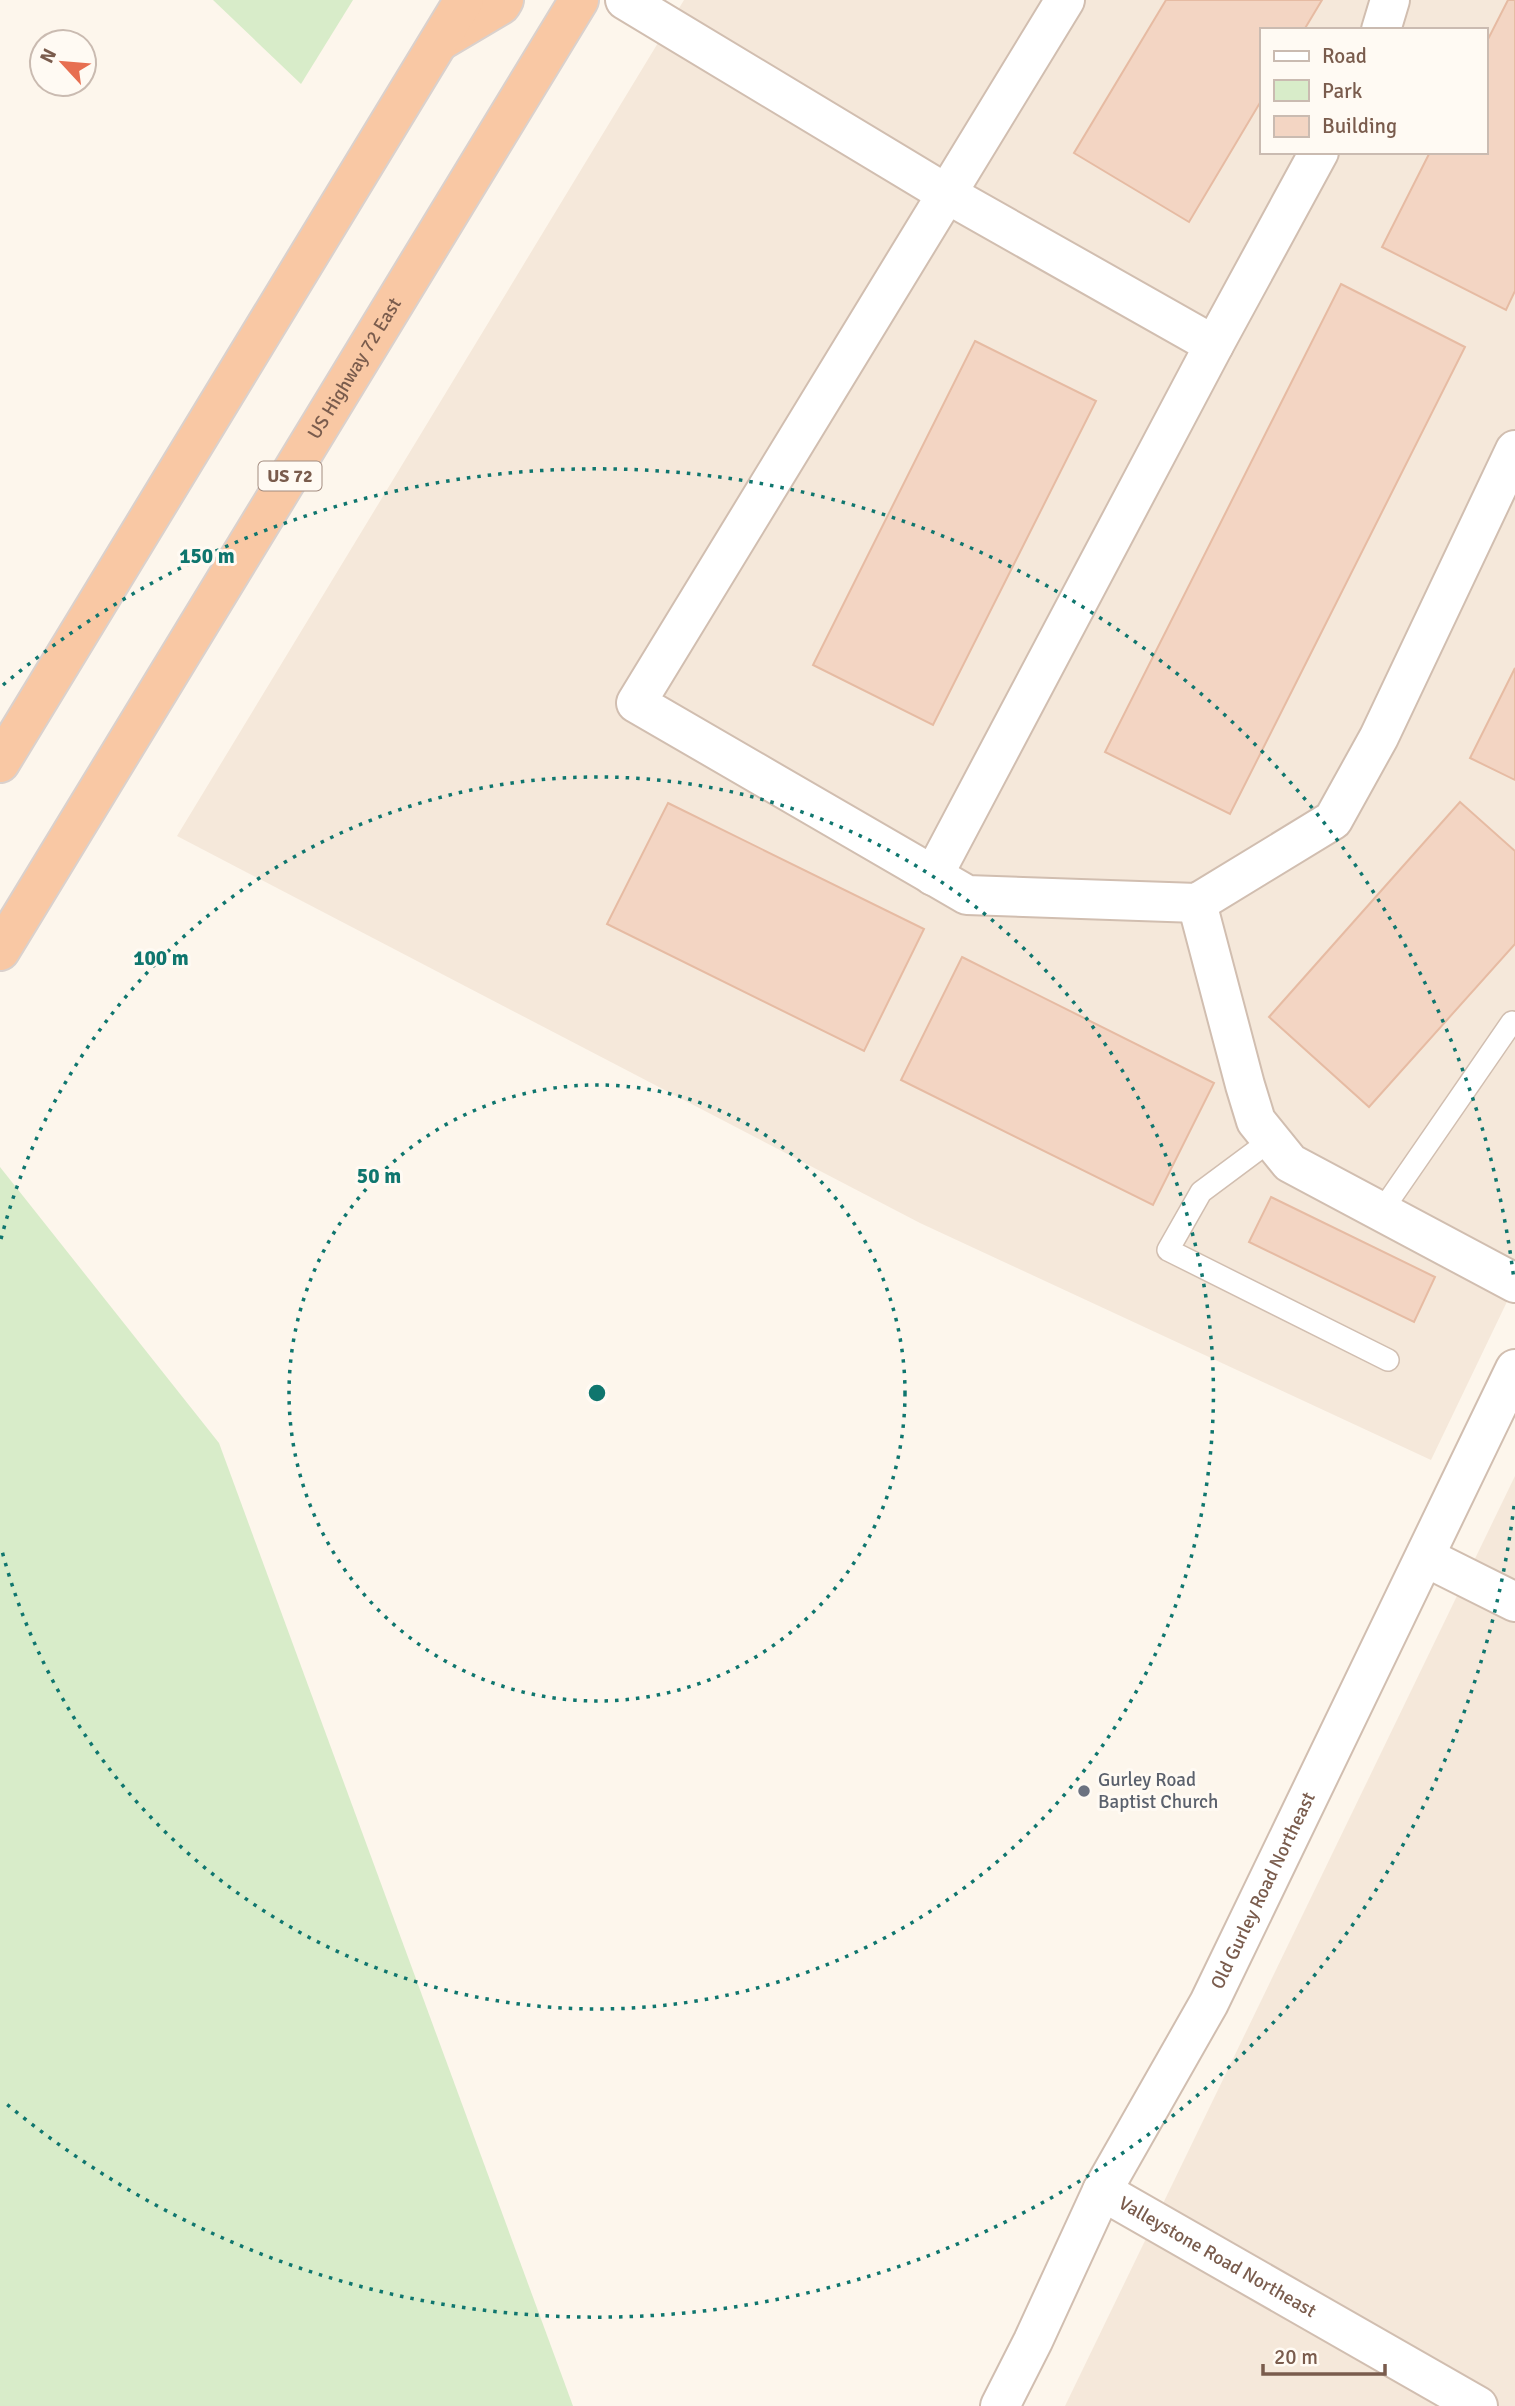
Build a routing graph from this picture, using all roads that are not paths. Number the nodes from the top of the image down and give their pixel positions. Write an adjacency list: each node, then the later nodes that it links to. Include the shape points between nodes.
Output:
1 (464, 0): 8 (highway)
2 (504, 0): 8 (highway)
3 (579, 0): 16 (highway, US Highway 72 East / US 72)
4 (625, 0): 10 (street)
5 (1065, 0): 10 (street)
6 (1390, 0): 7 (street)
7 (1382, 28)
8 (439, 42): 13 (highway)
9 (1318, 154): 11 (street)
10 (947, 194): 11 (street); 14 (street, via 636,703)
11 (1214, 345): 14 (street)
12 (1515, 450): 15 (street, via 1379,737 1333,820)
13 (0, 763)
14 (933, 876): 15 (street, via 968,895)
15 (1197, 903): 18 (street, via 1256,1121)
16 (0, 951)
17 (1512, 1022): 19 (lane)
18 (1271, 1140): 19 (street, via 1290,1163); 21 (lane, via 1201,1192 1168,1251)
19 (1381, 1212): 20 (street)
20 (1515, 1283)
21 (1388, 1360)
22 (1515, 1369): 23 (street, Old Gurley Road Northeast)
23 (1425, 1557): 24 (street); 25 (street, Old Gurley Road Northeast, via 1209,2003)
24 (1515, 1602)
25 (1102, 2191): 26 (street, Old Gurley Road Northeast); 27 (street, Valleystone Road Northeast)
26 (1000, 2406)
27 (1478, 2406)

